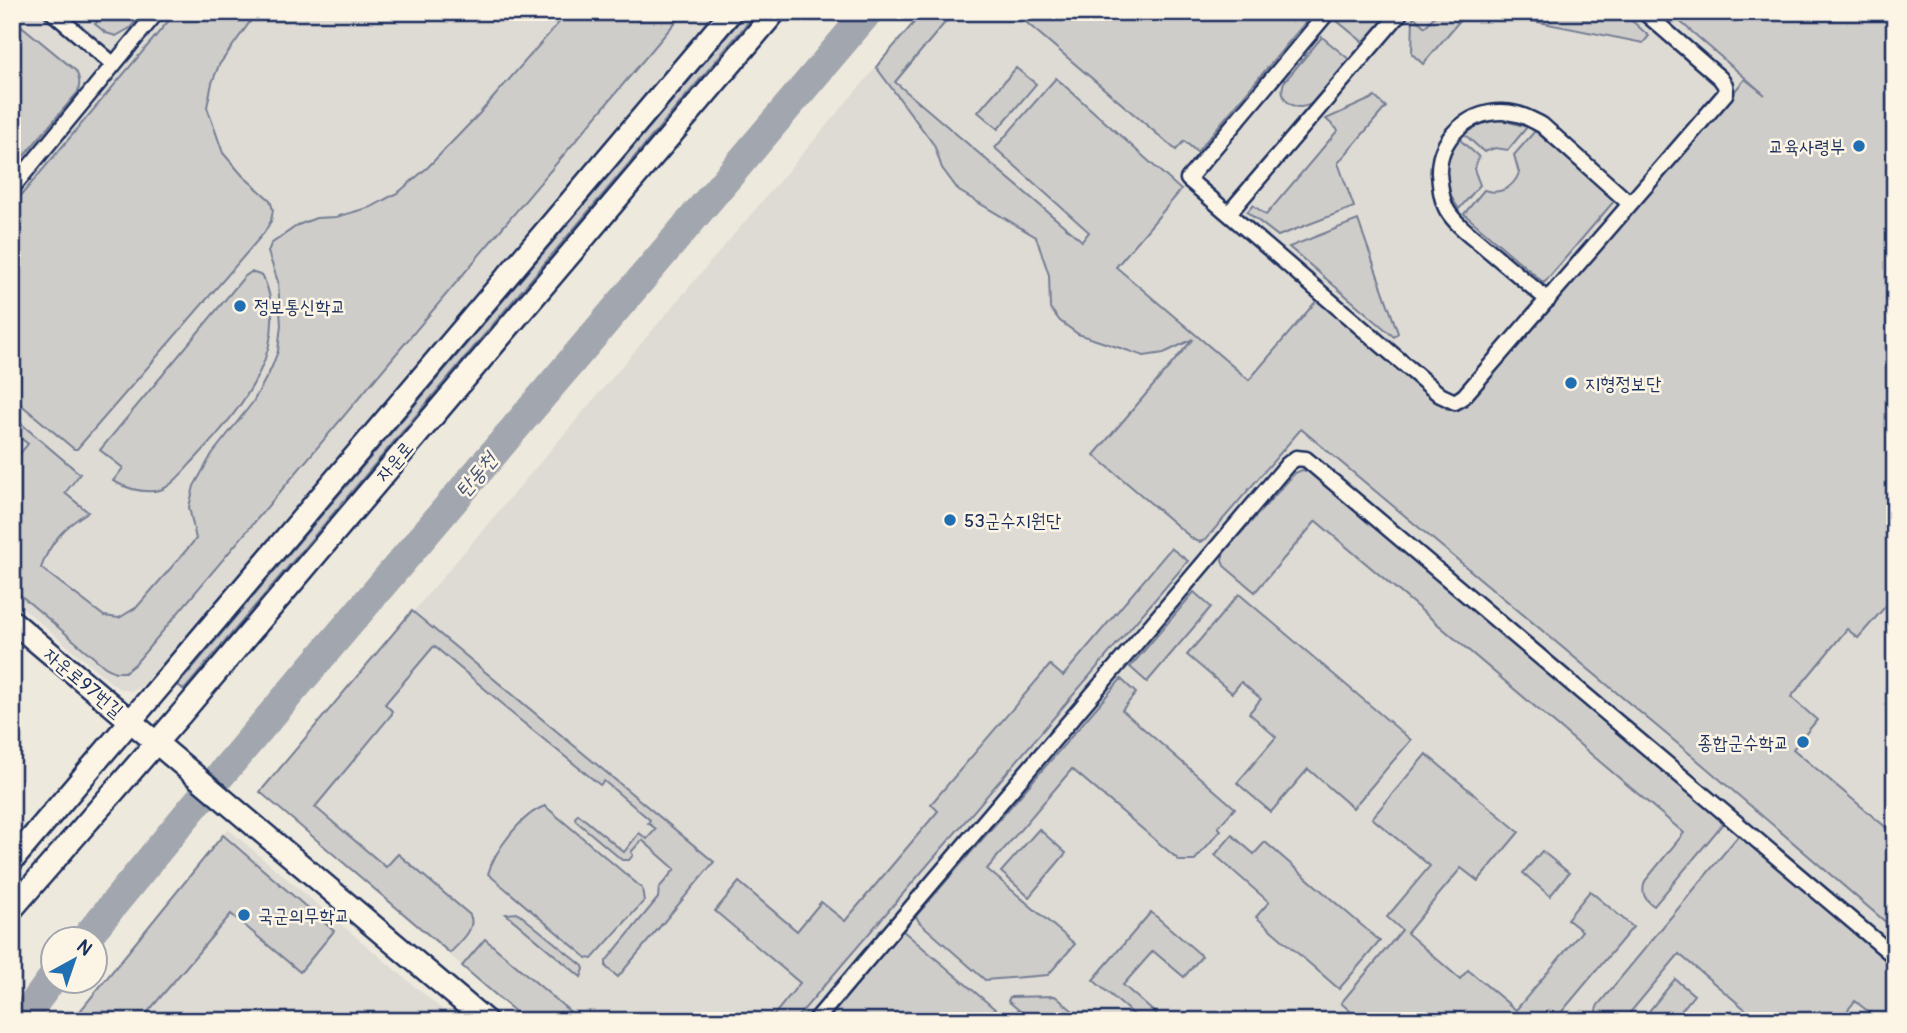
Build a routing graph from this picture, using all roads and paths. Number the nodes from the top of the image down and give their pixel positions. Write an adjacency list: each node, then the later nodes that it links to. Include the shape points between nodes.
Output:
1 (52, 12): 8 (street)
2 (157, 12): 8 (street)
3 (731, 12): 14 (street, 자운로)
4 (775, 12): 15 (street, 자운로)
5 (1328, 12): 11 (street, via 1188,179)
6 (1401, 12): 11 (street)
7 (1644, 12): 10 (street, via 1720,78 1726,93)
8 (113, 64): 9 (street)
9 (12, 188)
10 (1629, 203): 12 (street); 12 (street, via 1529,118 1490,112 1455,131 1446,142 1439,167 1447,209 1465,230)
11 (1229, 213): 12 (street, via 1447,400 1455,402 1464,396)
12 (1548, 300)
13 (12, 621): 14 (street, 자운로97번길)
14 (131, 722): 15 (street, 자운로97번길); 16 (street, 자운로)
15 (156, 743): 17 (street, 자운로); 19 (street, 자운로97번길)
16 (12, 861)
17 (12, 909)
18 (1895, 957): 20 (street, via 1306,459 1296,458)
19 (486, 1021)
20 (816, 1021)

